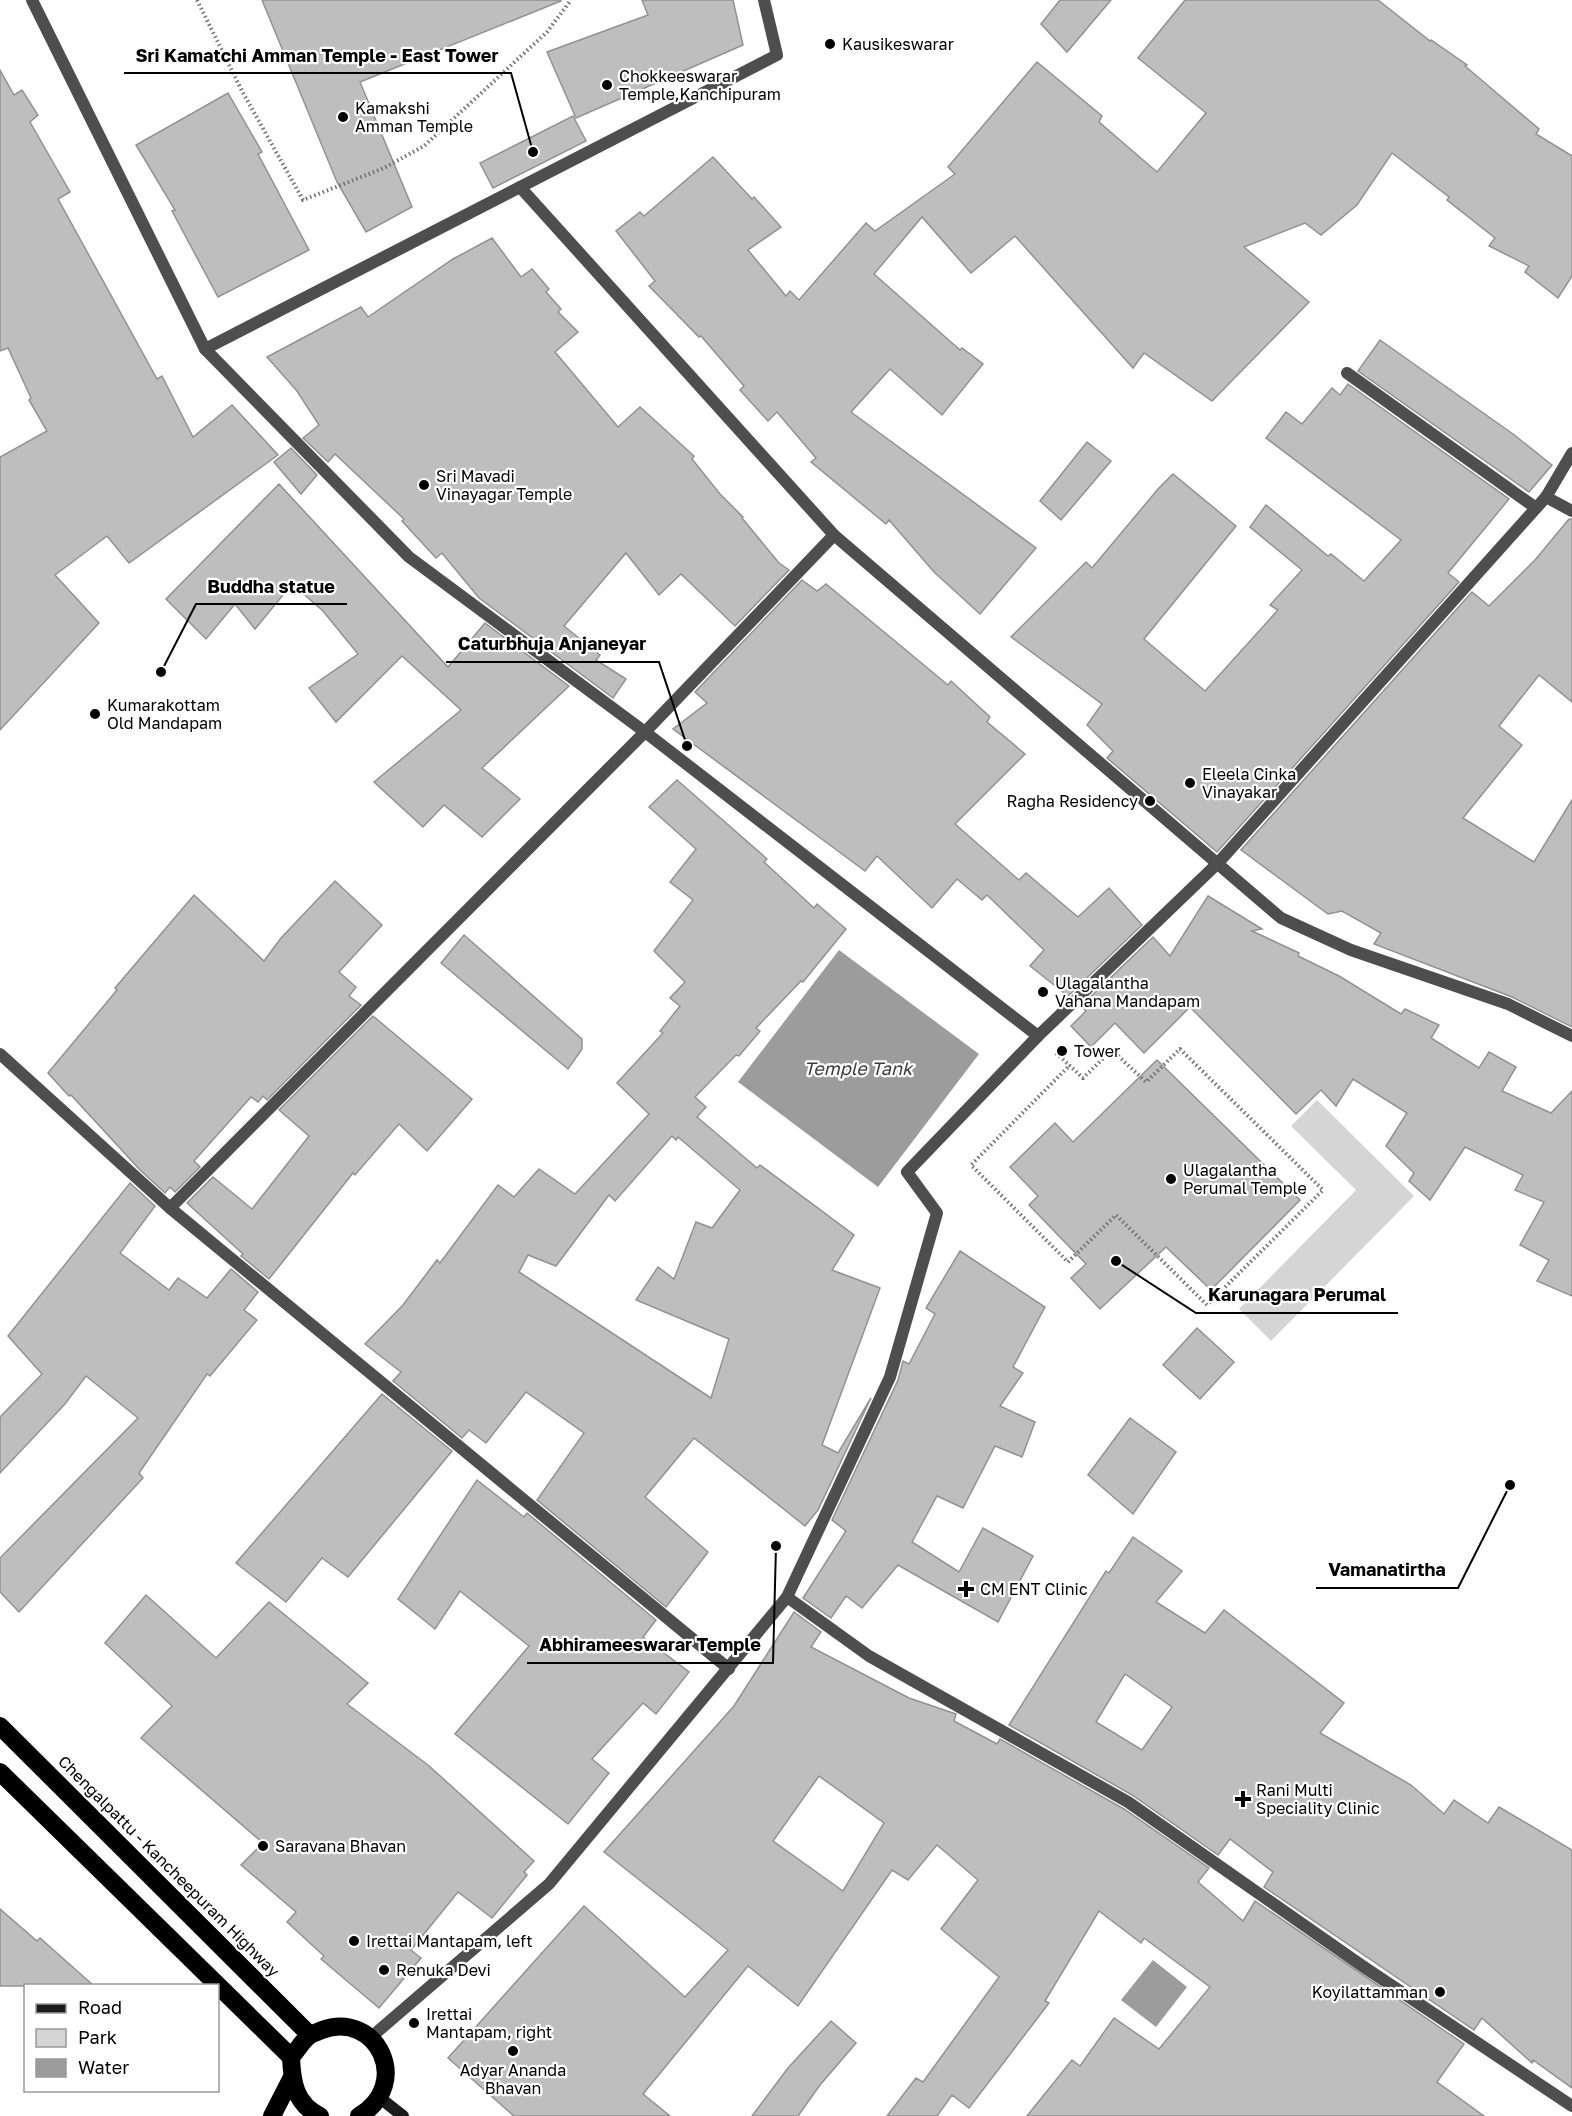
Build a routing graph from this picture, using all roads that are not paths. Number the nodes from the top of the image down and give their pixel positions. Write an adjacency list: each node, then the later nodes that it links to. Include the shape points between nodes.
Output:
1 (32, 0): 4 (street)
2 (764, 0): 3 (street, via 777,55)
3 (520, 187): 4 (street); 10 (street)
4 (205, 349): 11 (street, via 409,557)
5 (1347, 373): 8 (street)
6 (1572, 453): 7 (street)
7 (1546, 497): 8 (street); 9 (street)
8 (1536, 508): 12 (street)
9 (1572, 511)
10 (834, 535): 11 (street); 12 (street)
11 (645, 732): 13 (street); 16 (street)
12 (1218, 863): 13 (street); 14 (street, via 1281,918 1351,950 1508,1004)
13 (1038, 1036): 17 (street, via 907,1172 937,1213 890,1377)
14 (1572, 1036)
15 (0, 1054): 16 (street)
16 (170, 1208): 18 (street)
17 (787, 1597): 18 (street); 28 (street, via 869,1656 1128,1802)
18 (729, 1668): 24 (street, via 549,1884)
19 (0, 1726): 23 (highway, Chengalpattu - Kancheepuram Highway)
20 (0, 1772): 21 (highway)
21 (216, 1984)
22 (219, 1987): 25 (highway)
23 (310, 2035): 24 (highway, via 332,2026 359,2031); 25 (highway)
24 (370, 2038): 27 (highway, via 381,2051 386,2067 386,2083)
25 (291, 2058): 26 (highway)
26 (292, 2077): 29 (highway); 30 (highway, via 302,2103)
27 (380, 2098): 31 (highway); 32 (main road)
28 (1572, 2106)
29 (272, 2116)
30 (320, 2116)
31 (359, 2116)
32 (403, 2116)

